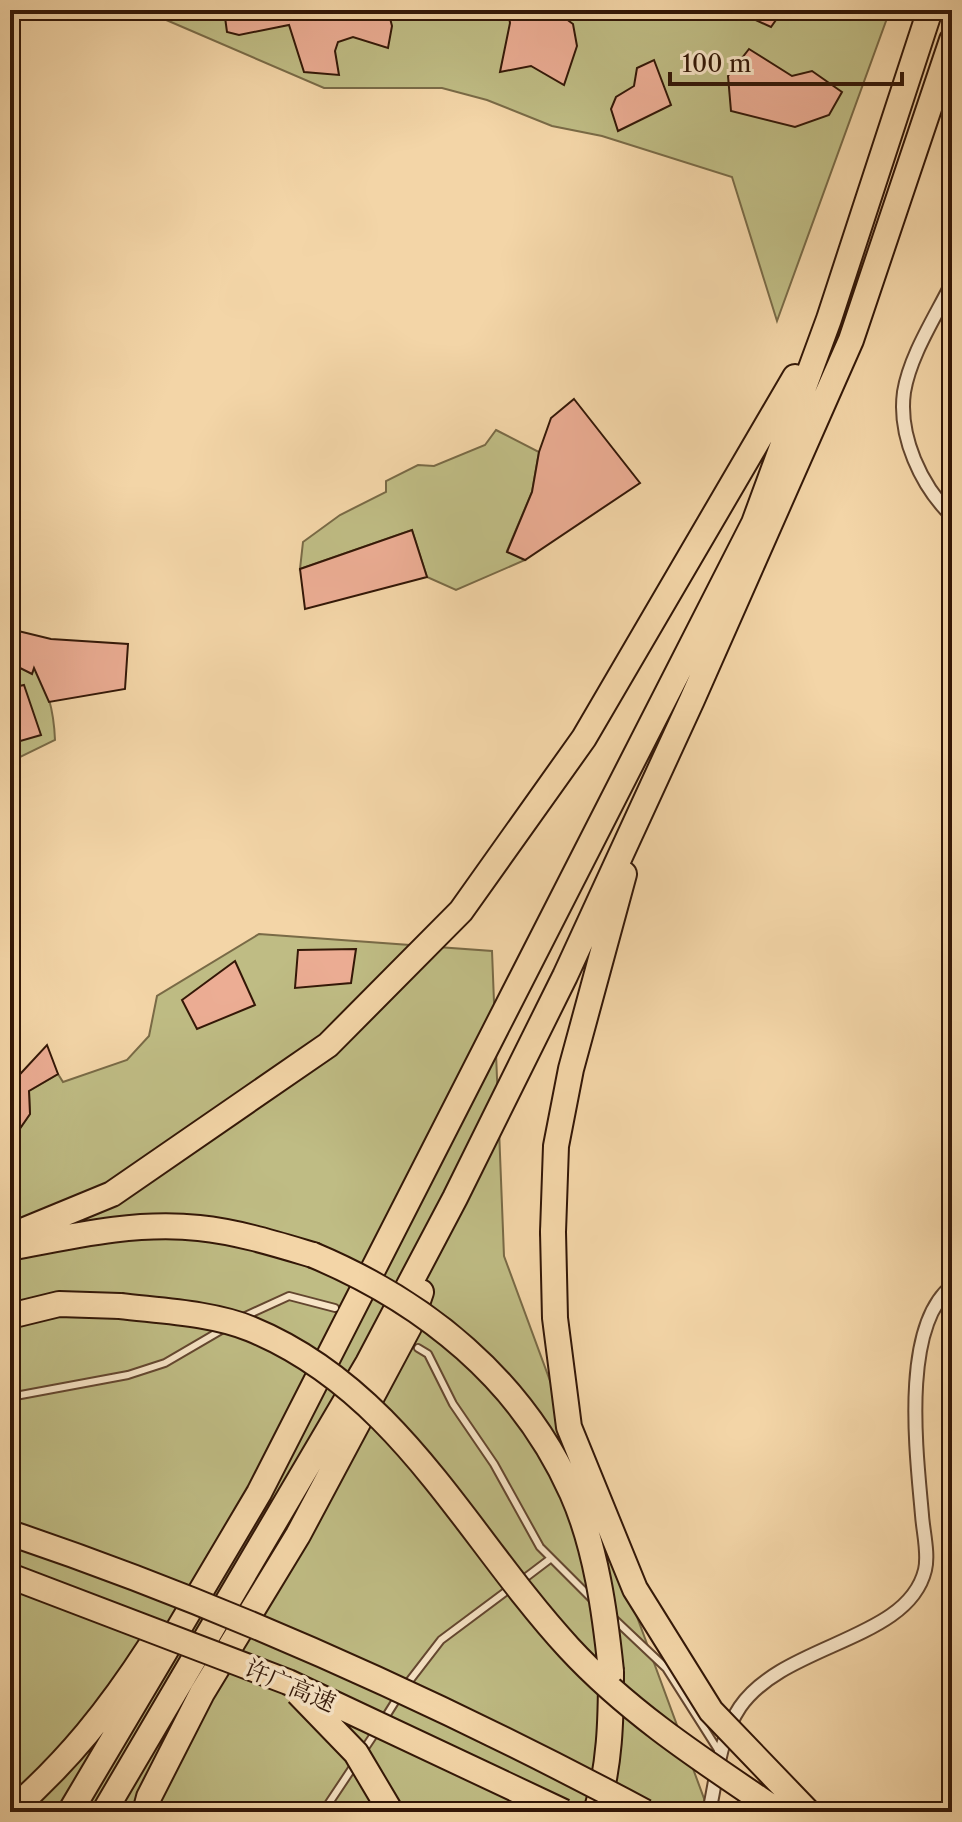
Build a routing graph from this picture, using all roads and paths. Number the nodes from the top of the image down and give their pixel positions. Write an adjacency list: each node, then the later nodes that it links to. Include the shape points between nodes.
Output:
1 (930, 10): 4 (highway)
2 (952, 40): 6 (highway, via 851,340)
3 (952, 283): 5 (street, via 904,392 919,475)
4 (829, 319): 8 (highway, via 584,738 461,911 328,1045 112,1194); 15 (highway, via 754,523)
5 (952, 516)
6 (641, 810): 7 (highway); 32 (highway, bridge, via 571,1069 556,1146 555,1318 569,1427 635,1589 711,1711)
7 (448, 1212): 23 (highway, via 270,1534); 24 (highway, via 409,1327 298,1535 202,1693)
8 (10, 1236)
9 (10, 1248): 28 (highway, bridge, via 107,1229 198,1228 266,1240 313,1255 402,1298 456,1337 523,1412 572,1493 605,1617 611,1671 611,1735)
10 (952, 1286): 20 (street, via 928,1324 920,1356 916,1416 926,1568 914,1595 900,1611 800,1658 763,1685 740,1707)
11 (335, 1308): 14 (lane, via 289,1296 254,1309 165,1363)
12 (10, 1316): 31 (highway, bridge, via 59,1304 120,1306 249,1328 306,1356 364,1399 418,1456 527,1598 610,1689)
13 (418, 1348): 17 (lane, via 428,1354 453,1404)
14 (10, 1397)
15 (259, 1493): 21 (highway, via 191,1582 109,1711 55,1773); 22 (highway)
16 (10, 1533): 29 (highway, bridge, via 145,1579 345,1665 527,1749)
17 (550, 1559): 20 (lane, via 666,1668); 25 (lane, via 441,1640 421,1662)
18 (10, 1576): 19 (highway, 许广高速, bridge)
19 (288, 1682): 26 (highway, bridge, via 356,1753); 27 (highway, 许广高速, bridge)
20 (720, 1753): 30 (street)
21 (10, 1812)
22 (70, 1812)
23 (104, 1812)
24 (145, 1812)
25 (323, 1812)
26 (391, 1812)
27 (564, 1812)
28 (596, 1812)
29 (645, 1812)
30 (709, 1812)
31 (779, 1812)
32 (808, 1812)

